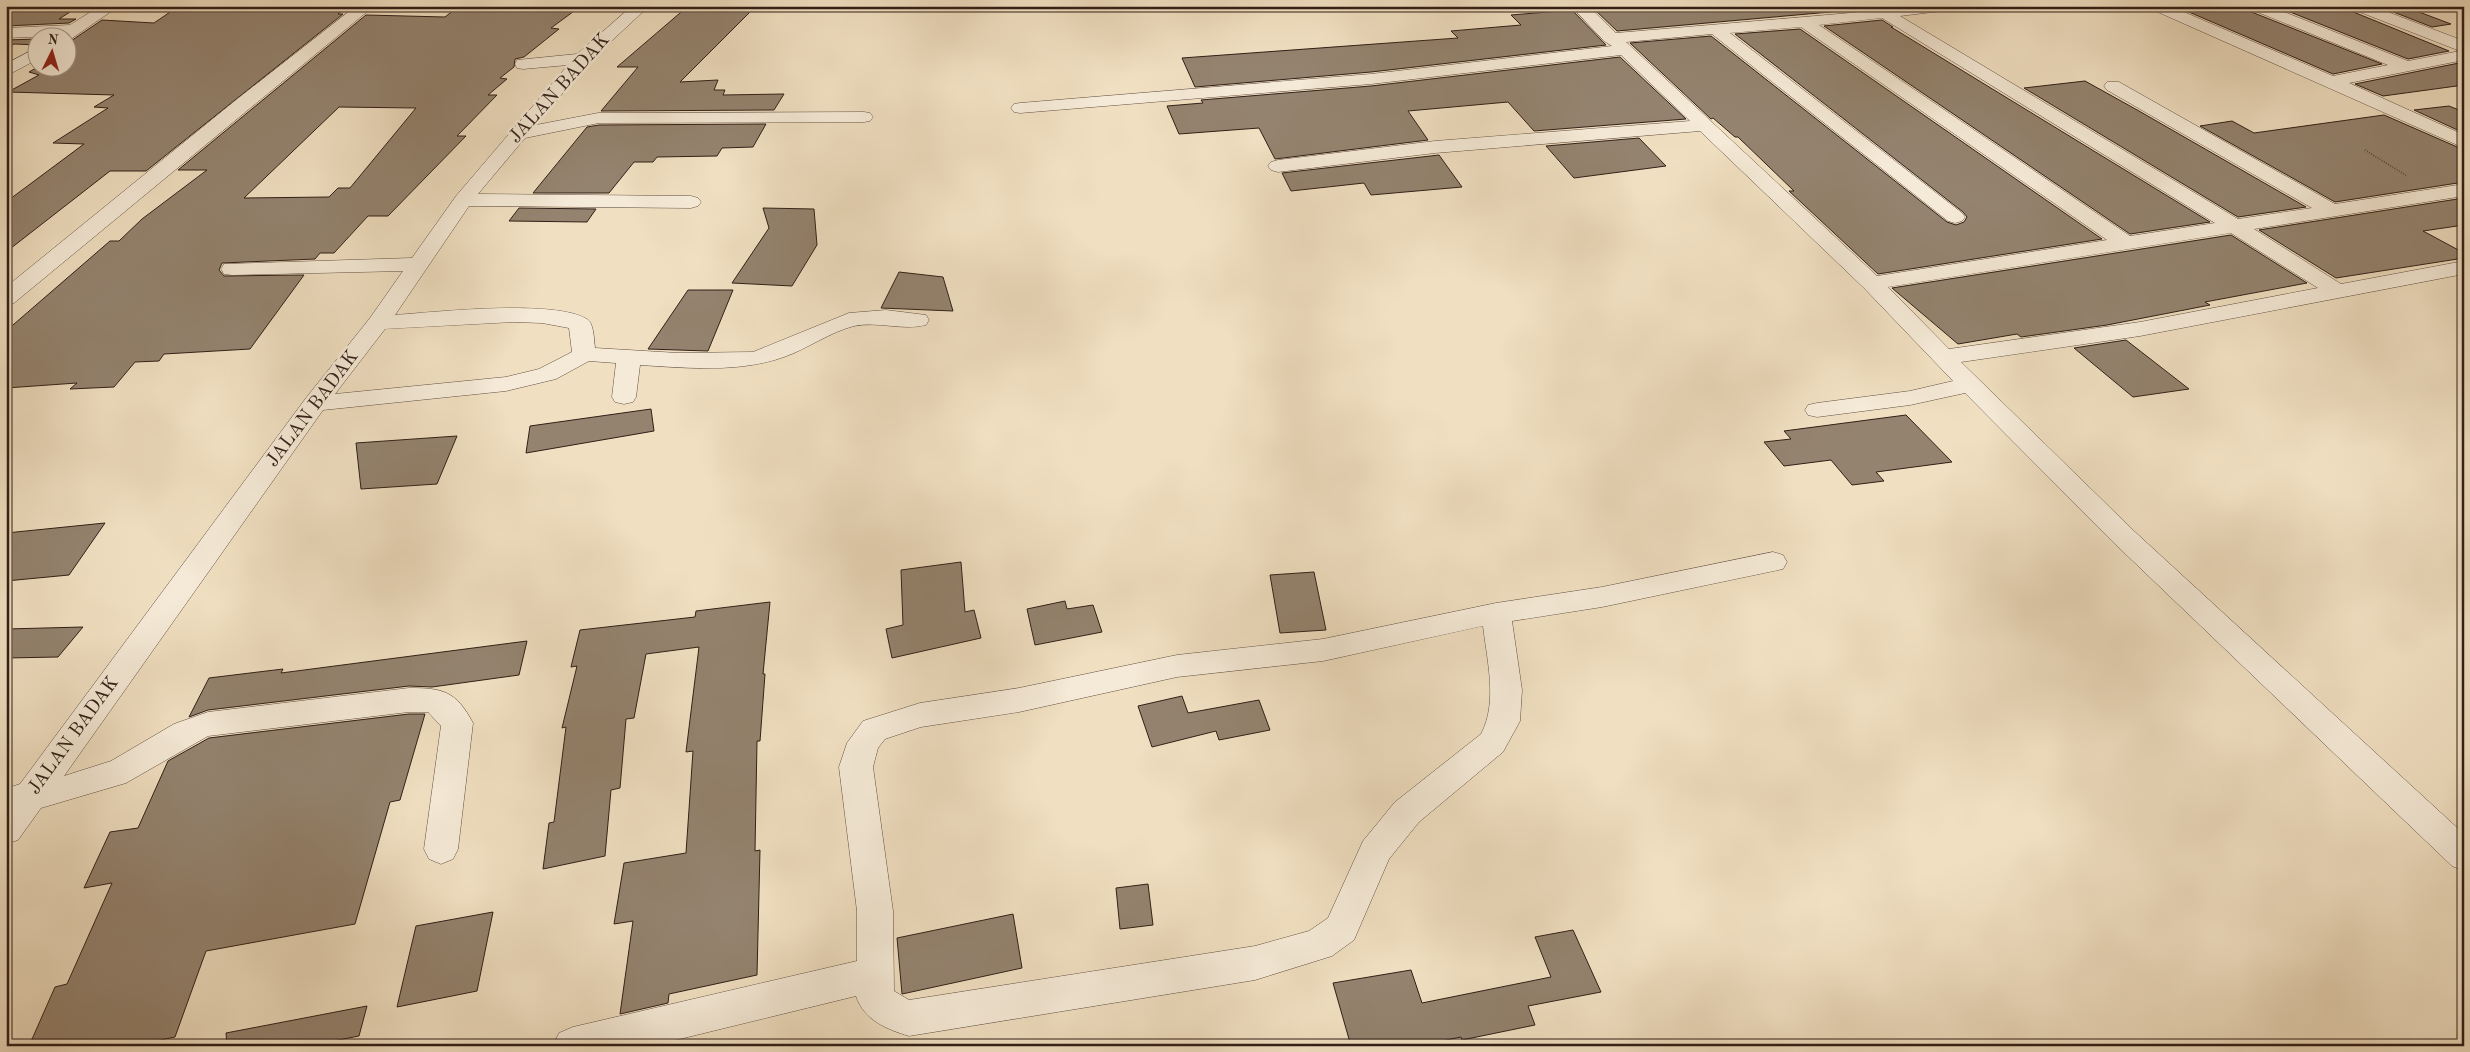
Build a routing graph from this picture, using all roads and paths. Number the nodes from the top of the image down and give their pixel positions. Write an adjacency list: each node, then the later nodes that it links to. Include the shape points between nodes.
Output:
1 (111, 6): 11 (street)
2 (366, 6): 47 (street)
3 (641, 6): 19 (street, JALAN BADAK)
4 (1579, 6): 15 (street)
5 (1941, 6): 9 (street)
6 (2156, 6): 23 (street)
7 (2255, 6): 21 (street)
8 (2357, 6): 16 (street)
9 (1886, 14): 10 (street); 40 (street)
10 (1804, 22): 12 (street); 41 (street)
11 (77, 28)
12 (1715, 29): 15 (street); 39 (street)
13 (6, 33): 14 (street)
14 (28, 33)
15 (1617, 44): 25 (street, via 1371,79); 29 (street)
16 (2464, 47)
17 (2464, 56): 21 (street)
18 (28, 58): 22 (street)
19 (582, 59): 20 (street); 26 (street, JALAN BADAK)
20 (523, 64)
21 (2409, 67): 23 (street)
22 (6, 72)
23 (2331, 81): 31 (street)
24 (2112, 86): 38 (street)
25 (1020, 108)
26 (535, 114): 28 (street); 30 (street, JALAN BADAK)
27 (864, 117): 28 (street)
28 (598, 118): 30 (street)
29 (1704, 125): 33 (street, via 1435,148); 45 (street)
30 (520, 133): 36 (street, JALAN BADAK)
31 (2464, 142)
32 (2365, 150): 35 (path)
33 (1278, 166)
34 (2464, 190): 35 (street)
35 (2440, 195): 38 (street)
36 (464, 200): 37 (street); 42 (street, JALAN BADAK)
37 (691, 202)
38 (2334, 212): 40 (street)
39 (1955, 217)
40 (2234, 226): 41 (street); 46 (street)
41 (2126, 244): 45 (street)
42 (418, 264): 44 (street); 49 (street, JALAN BADAK)
43 (2464, 267): 46 (street)
44 (232, 269)
45 (1872, 283): 52 (street)
46 (2335, 290): 52 (street, via 2140,328)
47 (6, 298)
48 (918, 320): 51 (street, via 886,317 849,320 755,359)
49 (378, 323): 50 (street, via 563,317 580,324); 55 (street, JALAN BADAK)
50 (584, 354): 51 (street); 55 (street, via 558,370 524,381)
51 (629, 357): 54 (street)
52 (1943, 357): 53 (street)
53 (1970, 385): 56 (street, via 1910,398); 62 (street, via 2124,537)
54 (624, 397)
55 (316, 403): 59 (street, JALAN BADAK)
56 (1817, 410)
57 (1773, 562): 58 (street, via 1602,597)
58 (1496, 613): 63 (street, via 1323,650 1177,666 1019,700 920,715 874,730 863,743 856,767 875,911); 63 (street, via 1506,690 1504,721 1492,742 1407,812 1375,852 1341,929 1319,944 1255,963 909,1018 894,1014 874,997)
59 (18, 797): 60 (street, JALAN BADAK); 61 (street, via 122,771 184,732 208,724 409,700 436,700 457,723)
60 (6, 830)
61 (441, 849)
62 (2464, 856)
63 (876, 974): 64 (street)
64 (573, 1046)

